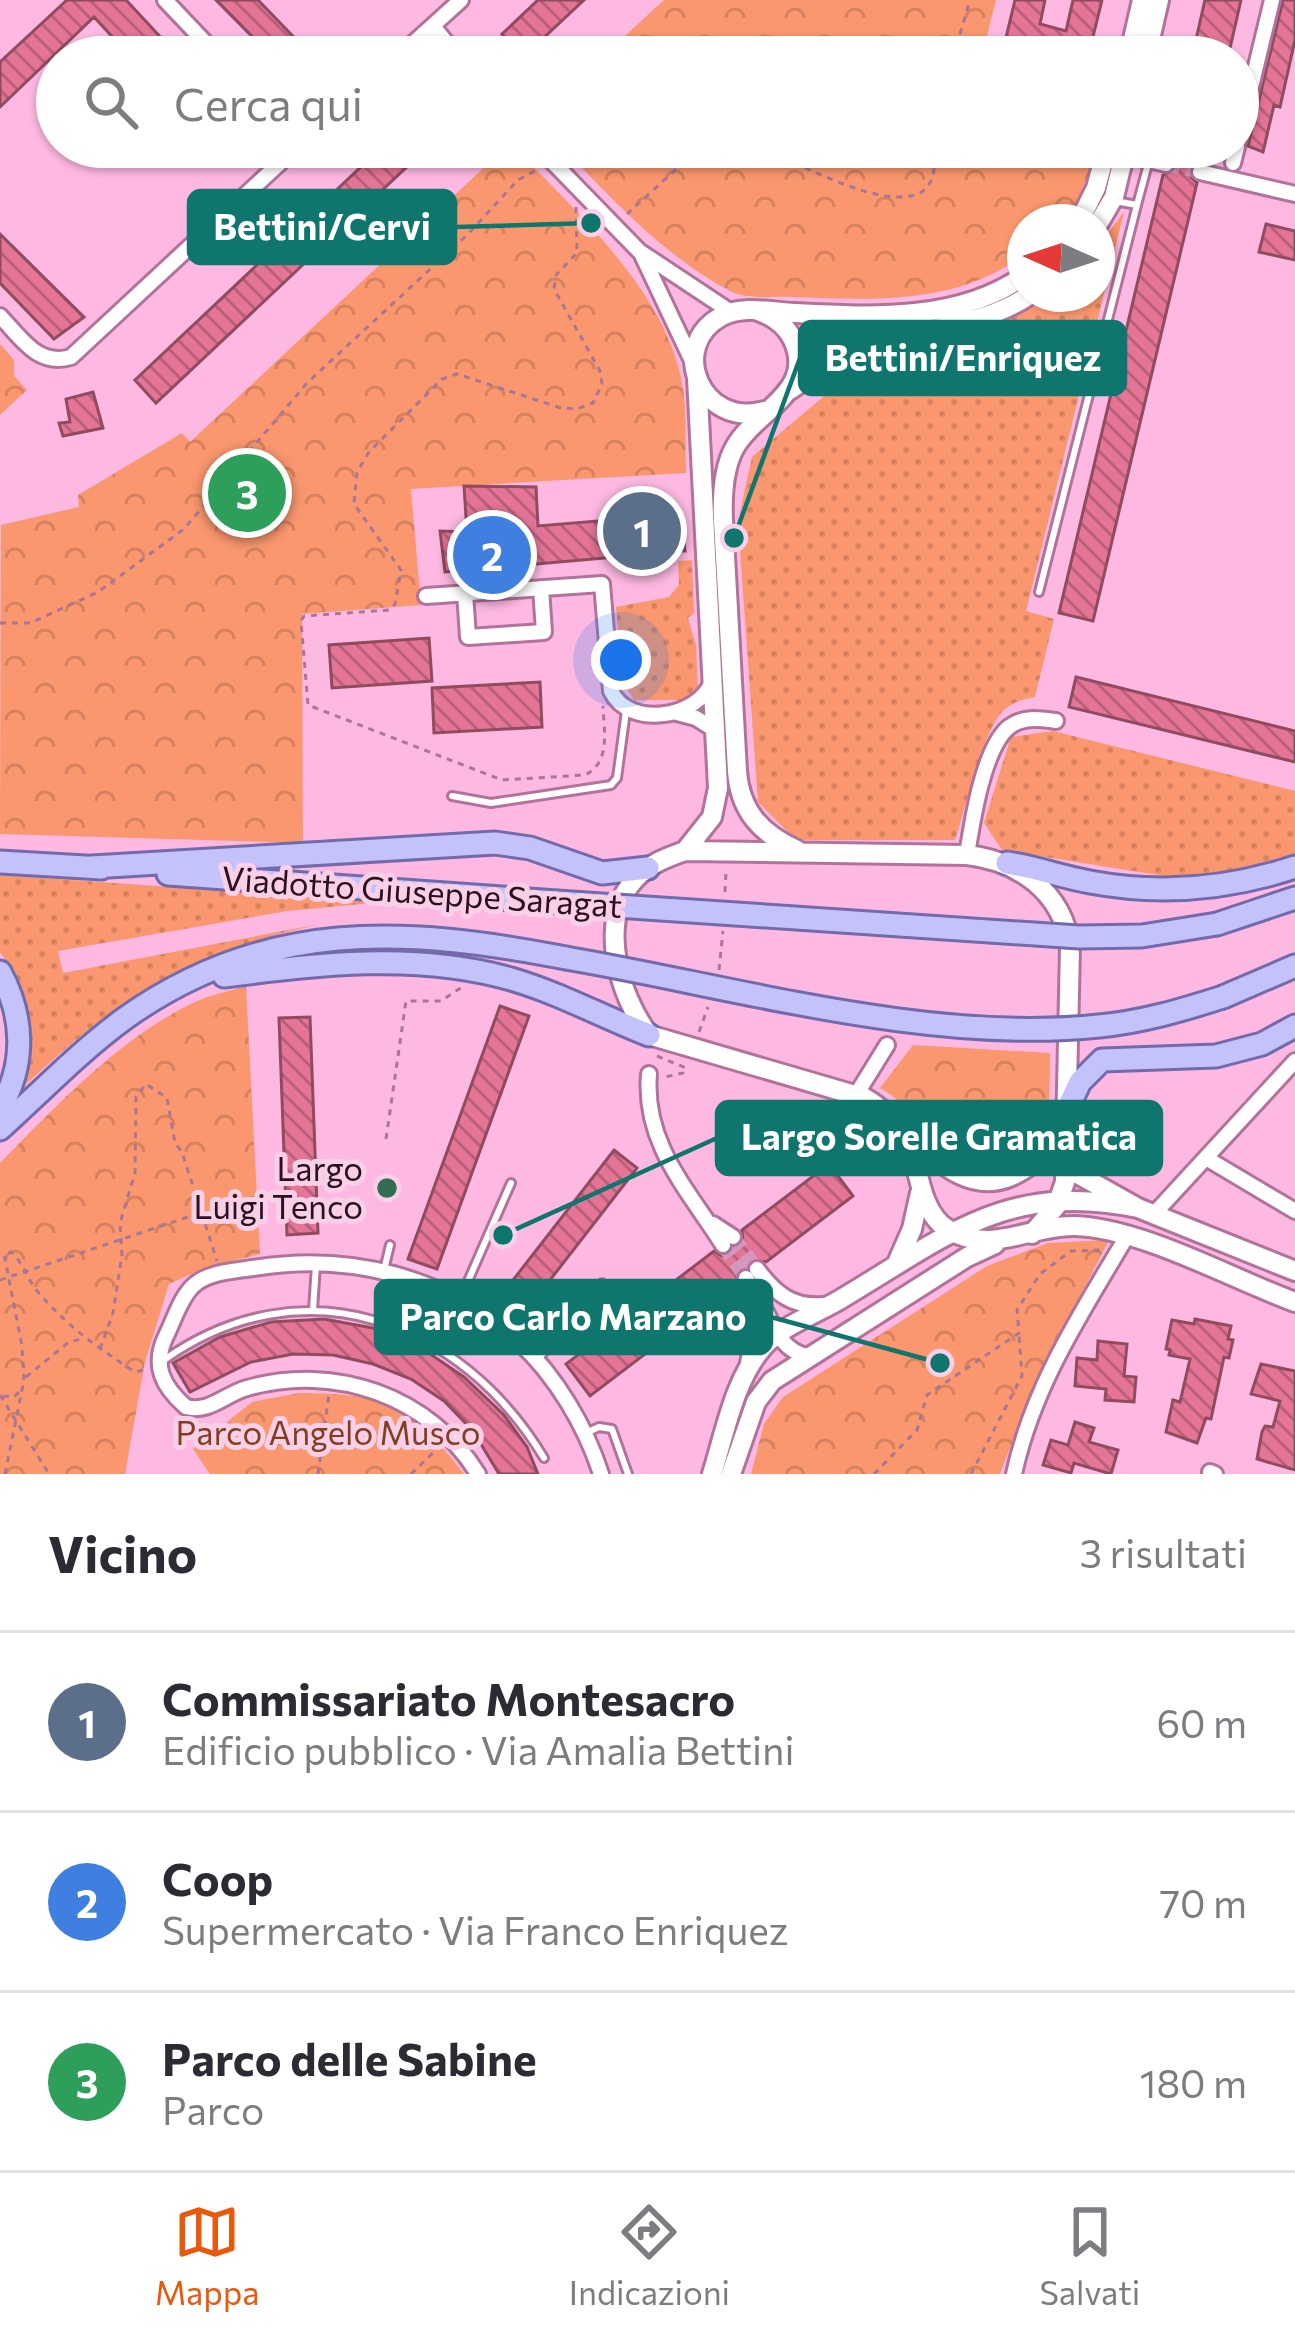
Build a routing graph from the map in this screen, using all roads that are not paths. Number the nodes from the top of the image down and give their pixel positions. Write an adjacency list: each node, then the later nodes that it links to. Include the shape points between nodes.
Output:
1 (165, 0): 7 (street)
2 (461, 0): 6 (street)
3 (1142, 0): 10 (street)
4 (1159, 0): 11 (street)
5 (1272, 0): 12 (street)
6 (433, 26): 8 (street); 9 (street)
7 (199, 36)
8 (422, 36)
9 (441, 36)
10 (1134, 36)
11 (1151, 36)
12 (1259, 53)
13 (274, 168): 29 (street, via 74,355 40,357)
14 (558, 168): 24 (street)
15 (1107, 168): 21 (street)
16 (1115, 168): 20 (street)
17 (1155, 168): 23 (lane)
18 (1200, 172): 19 (street)
19 (1295, 194)
20 (1112, 200): 22 (street); 23 (lane)
21 (1088, 204)
22 (1110, 204)
23 (1137, 205): 34 (lane)
24 (639, 251): 28 (street); 30 (street)
25 (1007, 286): 27 (street, via 941,310)
26 (1007, 306): 31 (street, via 873,344)
27 (758, 311): 28 (street); 31 (street, via 794,342 798,370)
28 (731, 312): 30 (street, via 703,333)
29 (0, 316)
30 (696, 372): 32 (street, via 708,397 726,410); 37 (street)
31 (790, 390): 32 (street)
32 (769, 409): 44 (street, via 735,447 723,493 737,771 754,820)
33 (541, 588): 35 (street); 35 (street, via 544,632 487,636 468,637); 38 (street, via 602,584 611,685)
34 (1039, 592)
35 (465, 593): 36 (street)
36 (426, 596)
37 (712, 681): 39 (street, via 700,701); 41 (street)
38 (626, 711): 39 (street); 42 (lane, via 611,785 490,803)
39 (672, 712): 41 (street)
40 (1056, 721): 45 (street, via 1027,719 1003,733)
41 (715, 730): 43 (street, via 717,802)
42 (452, 796)
43 (685, 851): 44 (street); 50 (street)
44 (802, 851): 45 (street)
45 (967, 855): 47 (street)
46 (0, 862): 48 (main road, Viadotto Giuseppe Saragat)
47 (1006, 863): 49 (main road, via 1168,890); 62 (street, via 1045,892 1068,931)
48 (92, 867): 50 (main road, via 495,843 602,873); 51 (main road, Viadotto Giuseppe Saragat, bridge, via 1087,938 1217,924)
49 (1295, 867)
50 (648, 868): 56 (street, via 624,896 617,947 625,995)
51 (1295, 898)
52 (1295, 966): 54 (main road, Viadotto Giuseppe Saragat, bridge, via 1145,1019 1050,1030 946,1025 440,938 369,935 279,948)
53 (0, 972): 61 (main road, via 19,1039 17,1070)
54 (194, 980): 56 (main road, via 367,963 441,965 522,982); 63 (main road, Viadotto Giuseppe Saragat, via 105,1034)
55 (1295, 1026): 62 (main road, via 1227,1054 1102,1060 1080,1082)
56 (647, 1043): 60 (street)
57 (887, 1045): 60 (street)
58 (1295, 1061): 65 (street)
59 (650, 1074): 74 (street, via 664,1156)
60 (856, 1094): 64 (street)
61 (0, 1108)
62 (1064, 1118): 64 (street, via 1038,1159 988,1181 955,1174); 66 (street)
63 (0, 1129)
64 (908, 1133): 67 (street)
65 (1206, 1158): 70 (street); 71 (street)
66 (1065, 1167): 69 (street); 71 (street)
67 (920, 1176): 72 (street, via 932,1213); 79 (street, via 915,1219)
68 (511, 1183): 84 (lane)
69 (1060, 1199): 71 (street); 72 (street, via 1014,1206); 73 (street)
70 (1295, 1211)
71 (1145, 1212): 81 (street)
72 (952, 1232): 76 (street); 79 (street)
73 (1032, 1234): 75 (street, via 1070,1226); 76 (street)
74 (728, 1241)
75 (1118, 1241): 85 (street); 100 (street, via 1058,1354)
76 (999, 1242): 89 (street)
77 (390, 1246): 80 (lane)
78 (316, 1261): 80 (street); 87 (lane); 91 (street, via 198,1282)
79 (895, 1267): 86 (street)
80 (384, 1270): 84 (street)
81 (1295, 1274)
82 (602, 1283): 90 (lane)
83 (758, 1297): 86 (street, via 752,1273 791,1301); 88 (street); 92 (street)
84 (460, 1300): 90 (street)
85 (1295, 1300)
86 (835, 1303): 88 (street)
87 (313, 1310): 91 (lane, via 235,1322); 94 (lane, via 413,1332 462,1362 515,1414)
88 (778, 1334): 89 (street); 92 (street)
89 (808, 1356): 99 (street, via 759,1397)
90 (537, 1361): 93 (street)
91 (157, 1365): 95 (street, via 180,1402 195,1409 290,1381 332,1381 402,1402 449,1437)
92 (747, 1368): 98 (street)
93 (585, 1434): 96 (street); 97 (lane, via 612,1429)
94 (544, 1458)
95 (478, 1474)
96 (601, 1474)
97 (628, 1474)
98 (712, 1474)
99 (731, 1474)
100 (1014, 1474)

